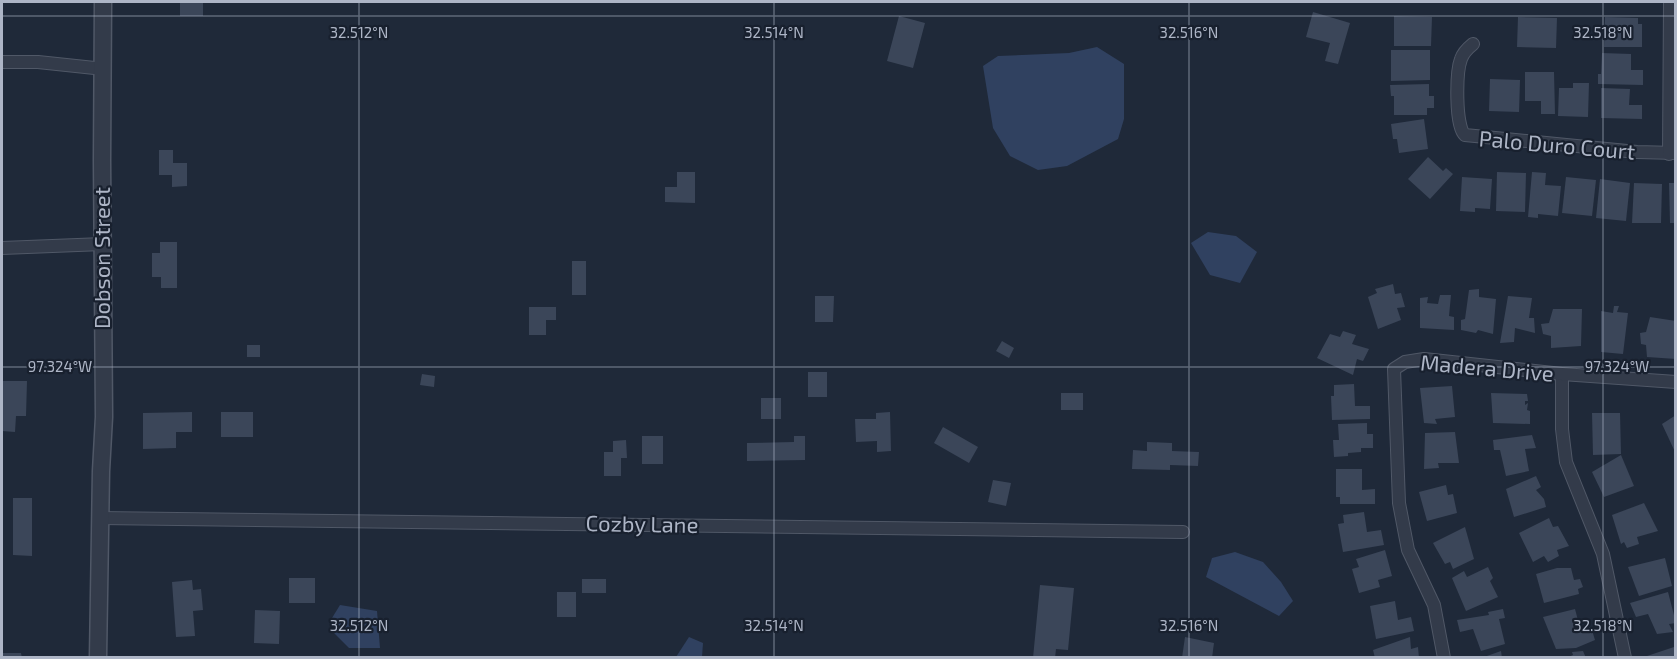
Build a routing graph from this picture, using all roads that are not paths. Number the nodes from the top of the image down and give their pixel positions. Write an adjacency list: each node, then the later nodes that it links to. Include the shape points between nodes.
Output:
1 (103, 2): 5 (street, Dobson Street)
2 (1670, 2): 6 (street)
3 (1473, 44): 6 (street, Palo Duro Court, via 1465,51 1459,67 1458,120 1465,135)
4 (2, 62): 5 (street)
5 (104, 69): 7 (street, Dobson Street)
6 (1672, 154)
7 (103, 244): 8 (street); 11 (street, Dobson Street)
8 (2, 248)
9 (1562, 374): 10 (street, Madera Drive); 14 (street, Madera Drive, via 1424,359 1405,362 1394,369 1399,503 1408,550 1434,605); 15 (street, via 1566,462 1604,554)
10 (1676, 382)
11 (100, 518): 12 (street, Cozby Lane); 13 (street, Dobson Street)
12 (1183, 532)
13 (98, 657)
14 (1444, 657)
15 (1626, 657)

